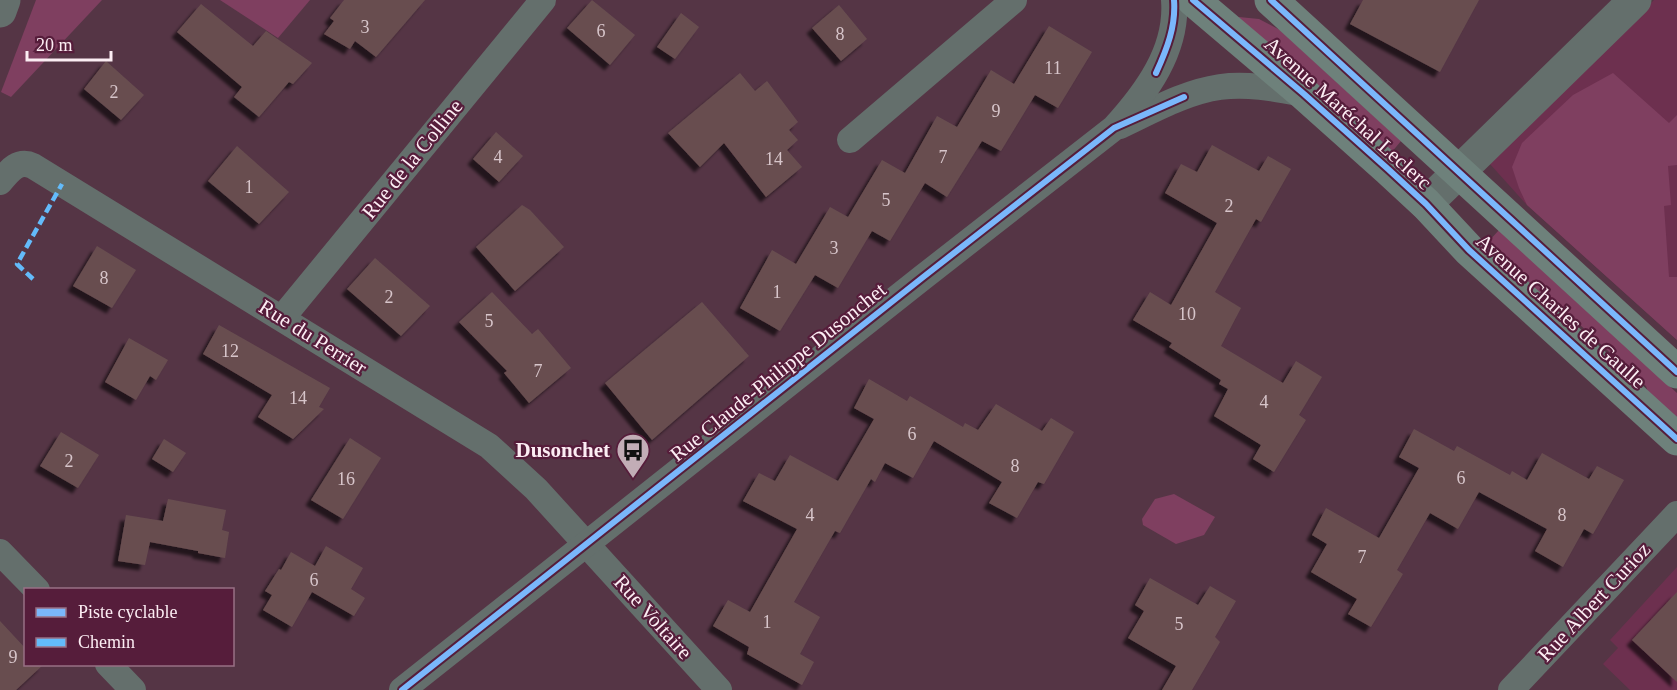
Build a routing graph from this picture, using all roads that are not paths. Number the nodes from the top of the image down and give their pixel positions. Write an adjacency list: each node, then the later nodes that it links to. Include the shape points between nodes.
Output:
1 (4, 0): 7 (street)
2 (543, 0): 14 (street, Rue de la Colline)
3 (1014, 0): 10 (street)
4 (1635, 0): 11 (street)
5 (1198, 2): 8 (main road, Avenue Maréchal Leclerc); 9 (street, Rue Claude-Philippe Dusonchet, via 1147,87)
6 (1270, 3): 11 (main road, Avenue Maréchal Leclerc)
7 (0, 11)
8 (1304, 94): 9 (street, Rue Claude-Philippe Dusonchet, via 1245,86 1220,87 1184,97); 13 (main road, Avenue Maréchal Leclerc)
9 (1114, 128): 18 (street, Rue Claude-Philippe Dusonchet)
10 (850, 140)
11 (1458, 171): 13 (street); 15 (main road, Avenue Charles de Gaulle)
12 (8, 174): 14 (street, Rue du Perrier, via 25,163 33,166)
13 (1426, 204): 16 (main road, Avenue Charles de Gaulle, via 1469,250)
14 (282, 318): 18 (street, Rue du Perrier, via 489,446 536,489)
15 (1677, 372)
16 (1677, 439)
17 (1677, 514): 25 (street, Rue Albert Curioz)
18 (586, 545): 23 (street, Rue Claude-Philippe Dusonchet); 24 (street, Rue Voltaire)
19 (0, 552): 20 (street)
20 (36, 588)
21 (110, 666): 22 (street)
22 (133, 690)
23 (402, 690)
24 (719, 690)
25 (1511, 690)

